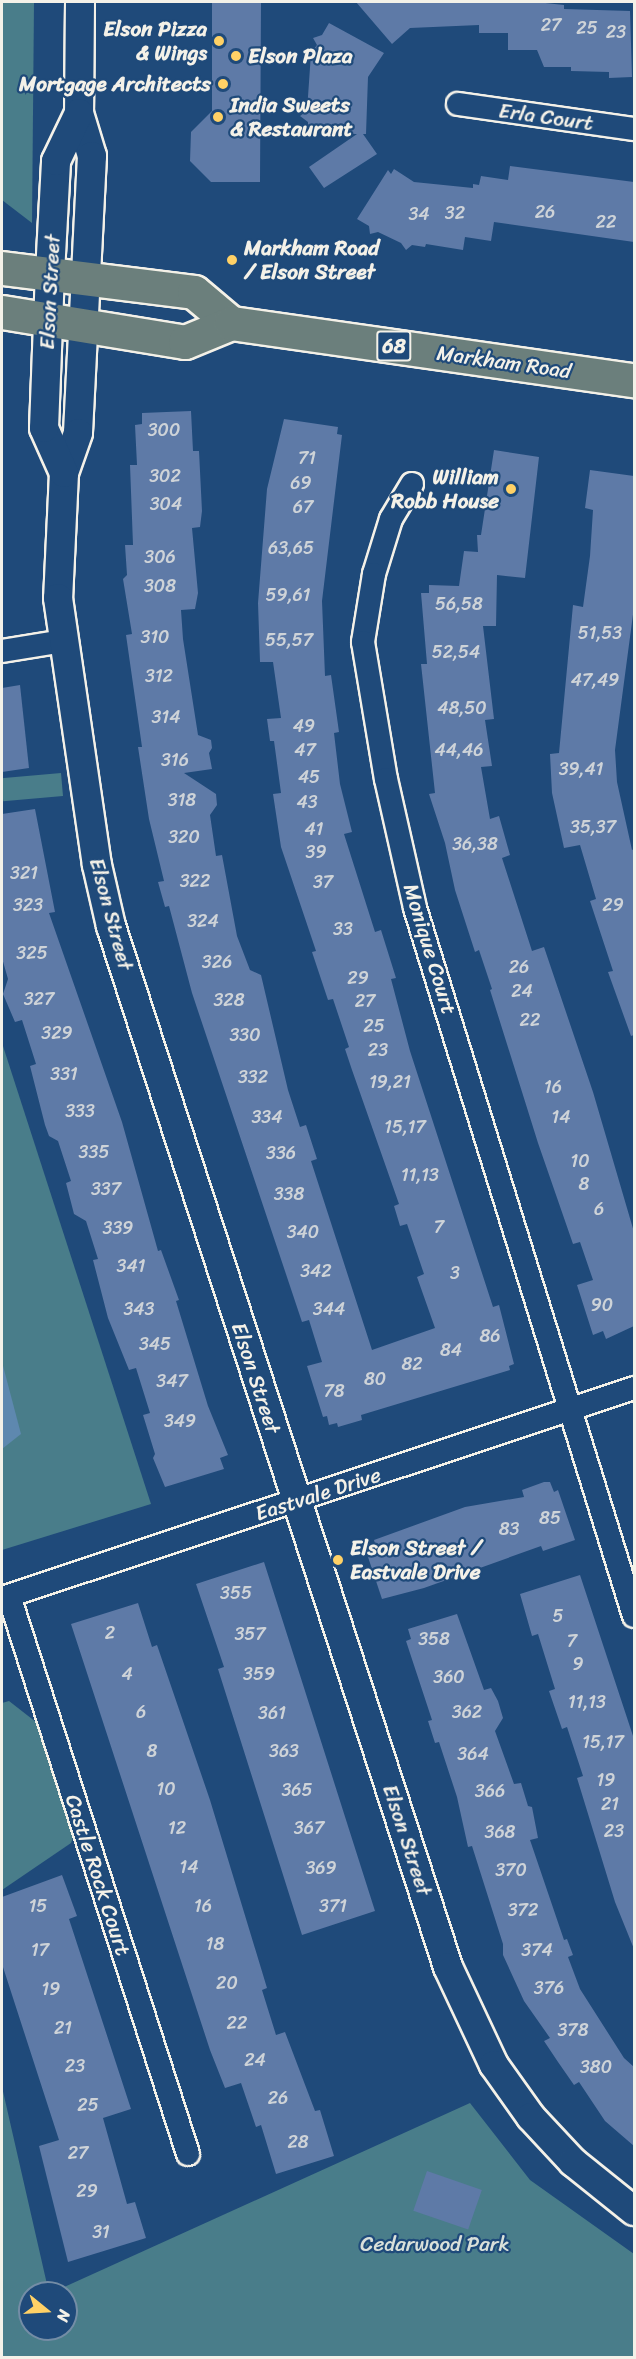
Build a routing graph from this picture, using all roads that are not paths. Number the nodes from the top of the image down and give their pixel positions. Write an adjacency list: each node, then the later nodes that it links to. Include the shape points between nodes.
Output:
1 (80, 2): 3 (street, Elson Street)
2 (458, 104): 4 (street, Erla Court)
3 (80, 113): 6 (street, Elson Street, via 56,161); 7 (street, Elson Street, via 92,156)
4 (634, 129)
5 (2, 268): 6 (main road)
6 (50, 273): 7 (main road); 9 (street, Elson Street)
7 (86, 277): 10 (main road, via 194,292); 11 (street, Elson Street)
8 (2, 312): 9 (main road)
9 (48, 322): 11 (main road); 13 (street, Elson Street, via 44,428)
10 (231, 323): 11 (main road, via 185,342); 12 (main road, Markham Road / 68)
11 (82, 326): 13 (street, Elson Street, via 78,433)
12 (634, 380)
13 (64, 473): 15 (street, Elson Street, via 58,598)
14 (412, 484): 18 (street, Monique Court, via 391,519 374,574 363,642 372,699 415,908 521,1239)
15 (64, 640): 16 (street); 19 (street, Elson Street, via 96,865 111,926)
16 (2, 651)
17 (634, 1388): 18 (street, Eastvale Drive)
18 (570, 1409): 19 (street, Eastvale Drive); 21 (street, Monique Court)
19 (296, 1503): 20 (street, Eastvale Drive); 23 (street, Elson Street, via 448,1967 466,2009 494,2065 531,2117 573,2162)
20 (5, 1597): 22 (street, Castle Rock Court)
21 (634, 1616)
22 (188, 2154)
23 (634, 2211)

